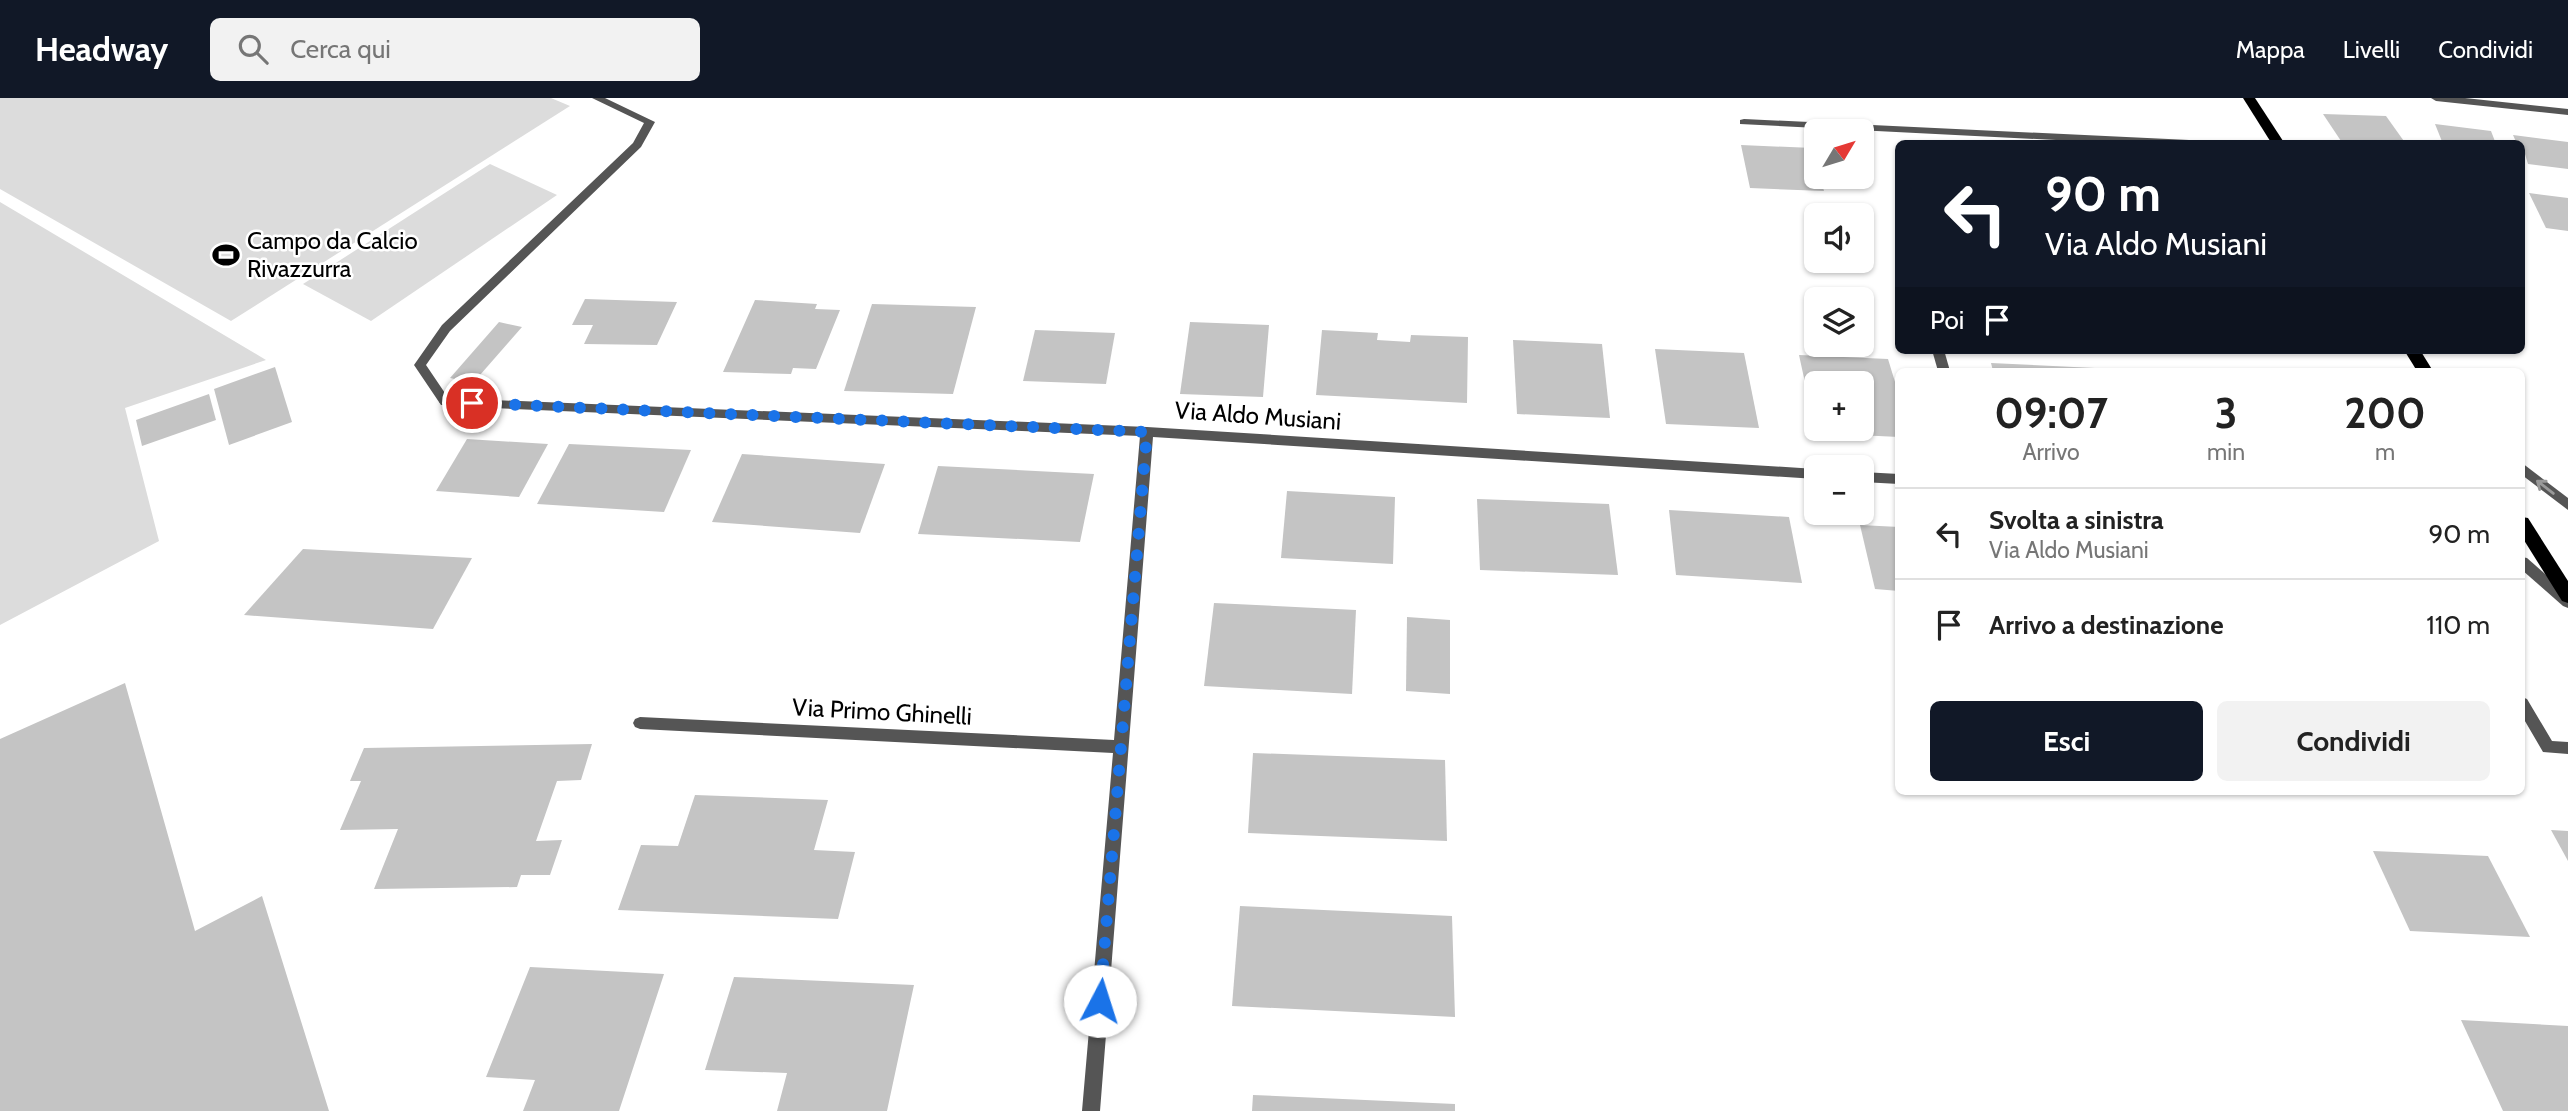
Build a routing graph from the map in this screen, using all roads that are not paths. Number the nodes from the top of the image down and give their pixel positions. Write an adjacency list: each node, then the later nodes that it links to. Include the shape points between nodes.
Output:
1 (597, 98): 8 (street, Via Aldo Musiani, via 650,122 637,145 446,328 420,365 445,402)
2 (2249, 98): 7 (main road)
3 (2436, 98): 4 (street)
4 (2568, 112)
5 (1744, 122): 6 (street)
6 (2125, 140)
7 (2276, 140)
8 (1147, 432): 10 (street, Via Aldo Musiani); 20 (street)
9 (2525, 470): 13 (street, one-way to 9)
10 (1804, 473)
11 (1874, 478): 12 (street)
12 (1895, 479)
13 (2568, 505)
14 (2525, 528): 16 (main road)
15 (2525, 565): 17 (street)
16 (2568, 596)
17 (2568, 602)
18 (2525, 708): 21 (street, via 2548,747)
19 (640, 723): 20 (street, Via Primo Ghinelli)
20 (1121, 747): 22 (street)
21 (2568, 748)
22 (1091, 1111)

